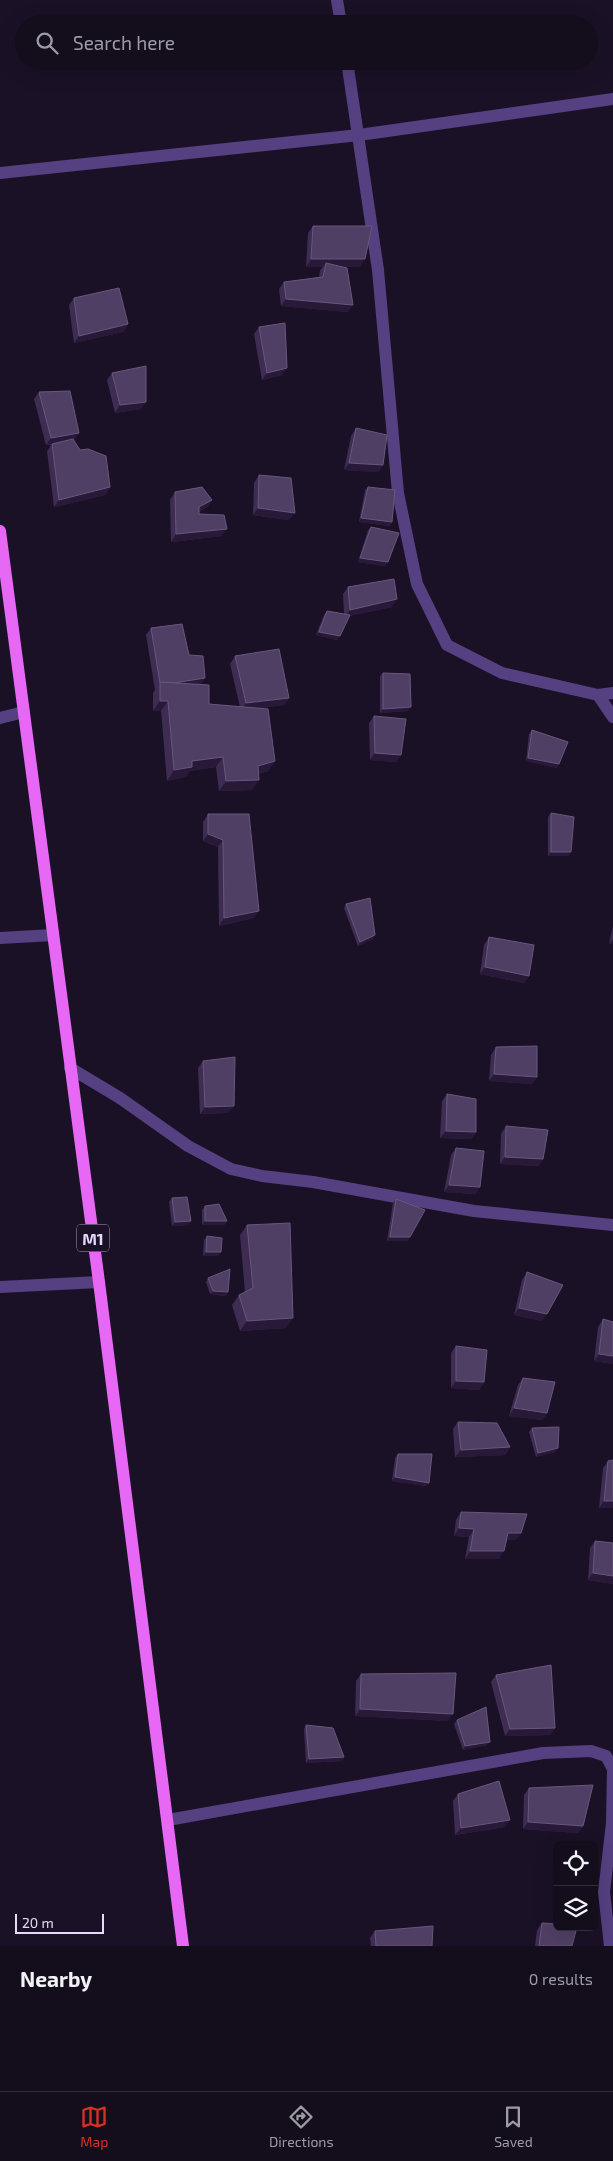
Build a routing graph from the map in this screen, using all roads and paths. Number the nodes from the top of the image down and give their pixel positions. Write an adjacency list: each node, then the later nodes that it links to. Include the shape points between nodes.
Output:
1 (337, 0): 2 (street)
2 (339, 15)
3 (348, 70): 5 (street)
4 (613, 99): 5 (street)
5 (359, 135): 6 (street); 9 (street, via 378,270 398,493 417,584 447,645 502,673)
6 (0, 173)
7 (0, 531): 10 (main road, M1)
8 (613, 693): 9 (street)
9 (598, 695): 11 (street)
10 (24, 712): 12 (street); 13 (main road, M1)
11 (613, 717)
12 (0, 718)
13 (53, 935): 14 (street); 15 (main road, M1)
14 (0, 938)
15 (70, 1068): 16 (street, via 120,1098 188,1146 231,1169 474,1211); 17 (main road, M1)
16 (613, 1224)
17 (99, 1282): 18 (street); 19 (main road, M1)
18 (0, 1287)
19 (168, 1820): 20 (main road, M1); 21 (street, via 544,1753 591,1751 606,1756 613,1769 612,1823 604,1892)
20 (183, 1946)
21 (610, 1946)

